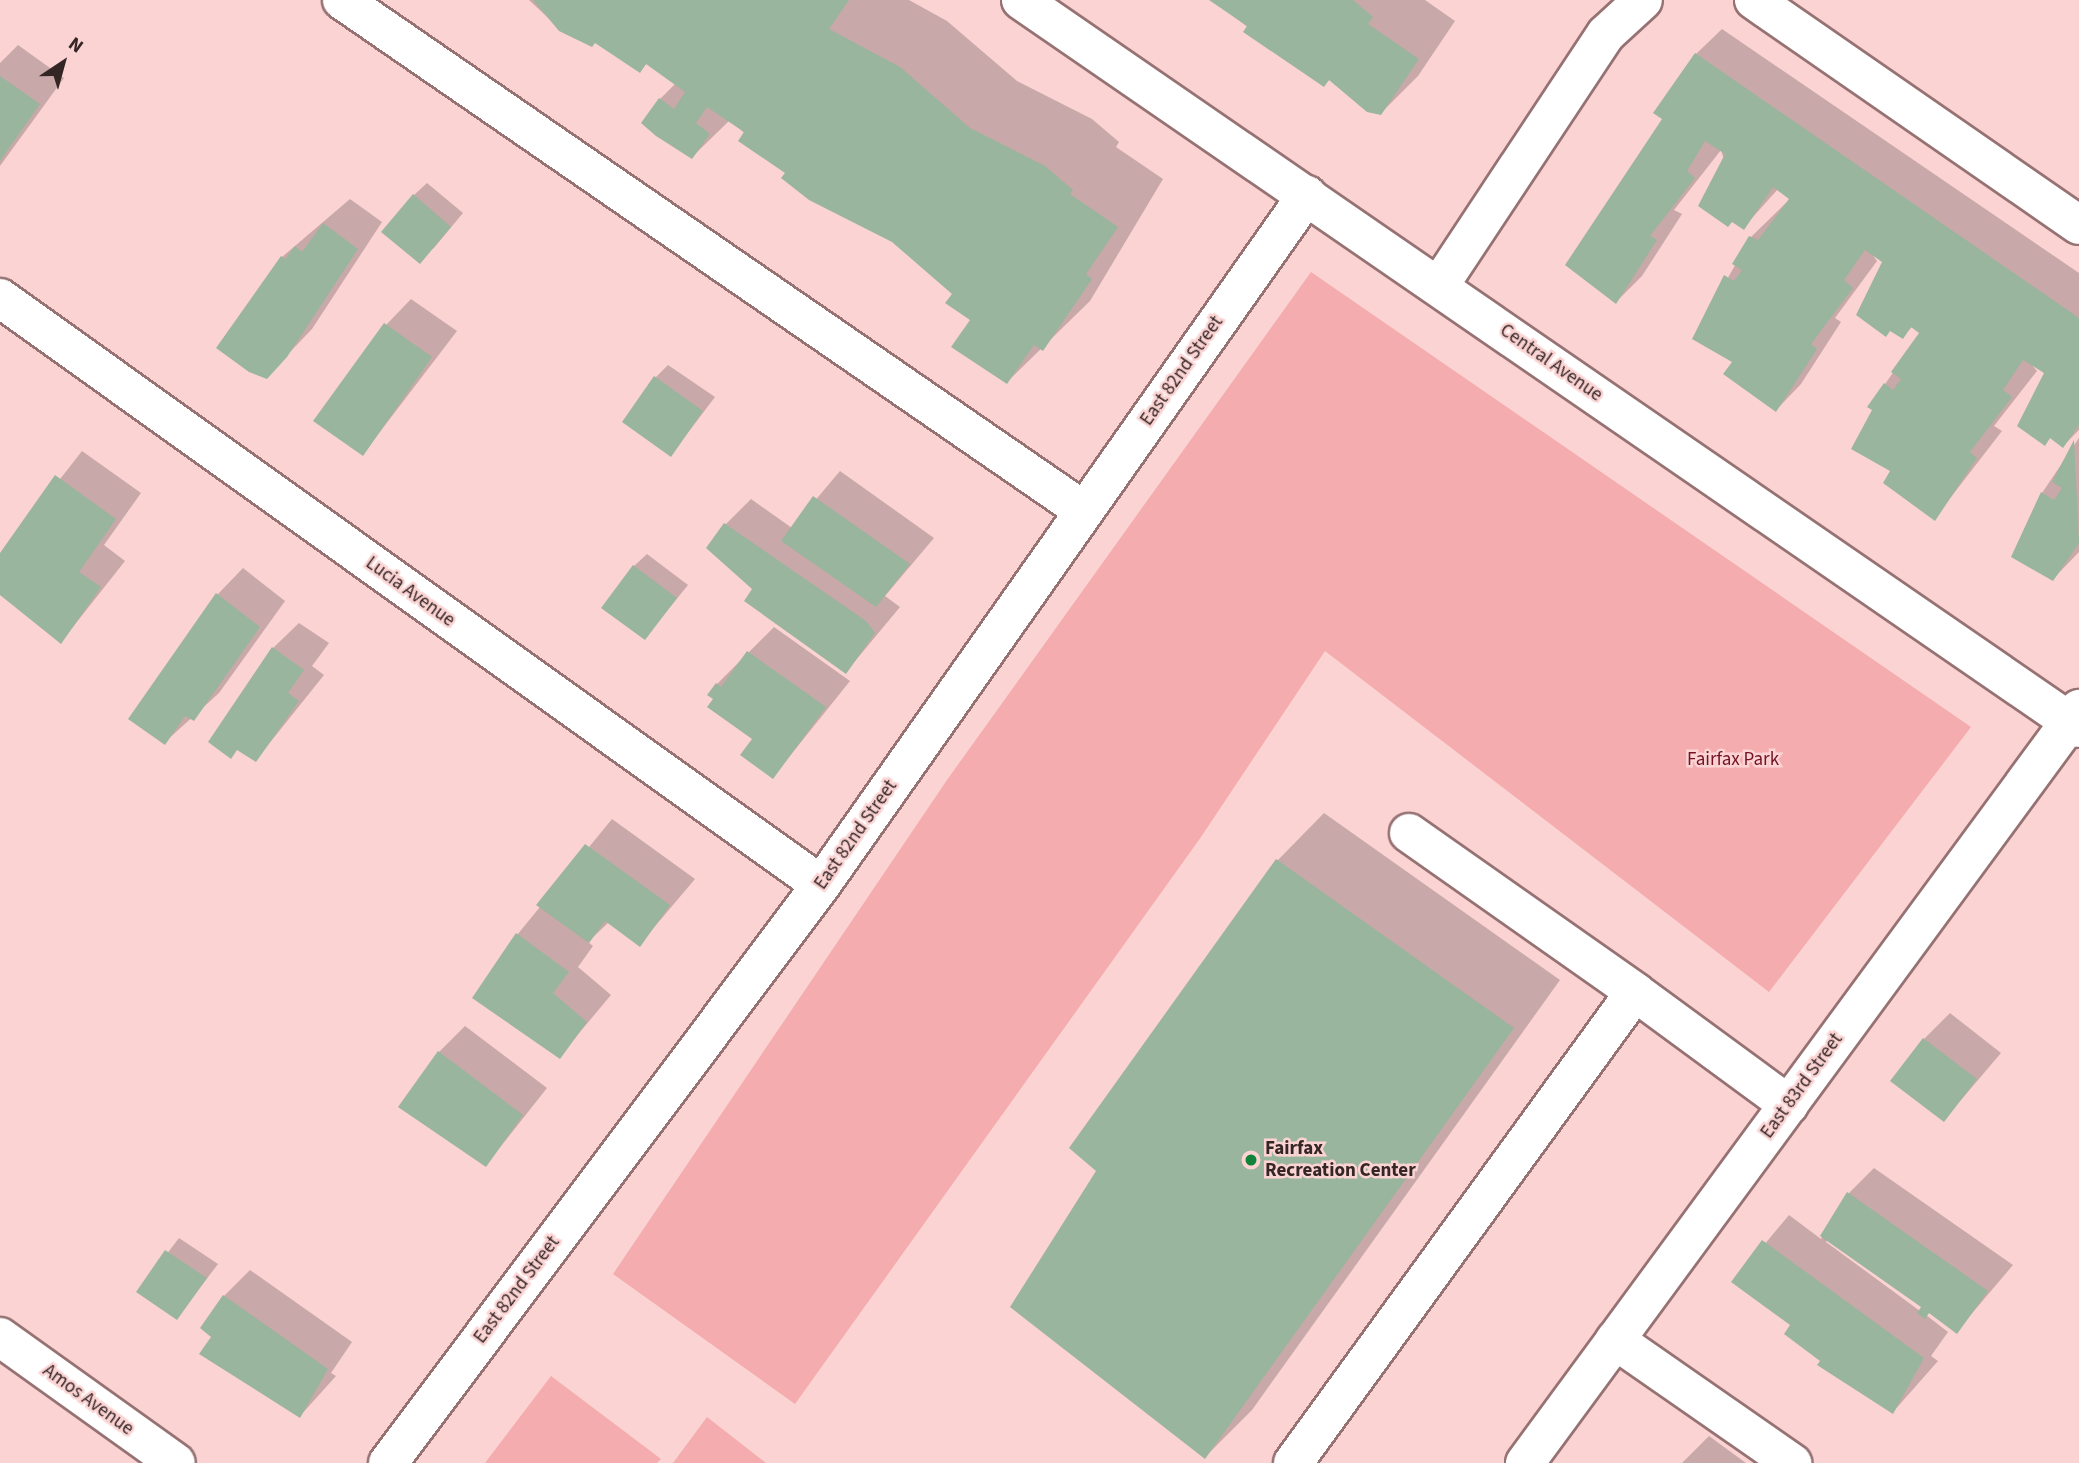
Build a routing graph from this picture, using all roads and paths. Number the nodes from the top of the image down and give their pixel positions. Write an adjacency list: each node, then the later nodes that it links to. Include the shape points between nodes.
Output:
1 (342, 0): 9 (street)
2 (1643, 0): 7 (street, via 1606,34)
3 (1754, 0): 6 (street)
4 (1040, 5): 5 (street, Central Avenue)
5 (1307, 195): 7 (street, Central Avenue); 9 (street, East 82nd Street)
6 (2079, 225)
7 (1439, 286): 10 (street, Central Avenue)
8 (0, 298): 12 (street, Lucia Avenue)
9 (1084, 511): 12 (street, East 82nd Street)
10 (2076, 720): 14 (street, East 83rd Street)
11 (1409, 833): 13 (street)
12 (821, 885): 18 (street, East 82nd Street)
13 (1634, 992): 14 (street); 19 (street)
14 (1789, 1105): 16 (street, East 83rd Street)
15 (0, 1337): 17 (street, Amos Avenue)
16 (1615, 1340): 20 (street, East 83rd Street); 21 (street)
17 (176, 1463)
18 (388, 1463)
19 (1293, 1463)
20 (1525, 1463)
21 (1792, 1463)

